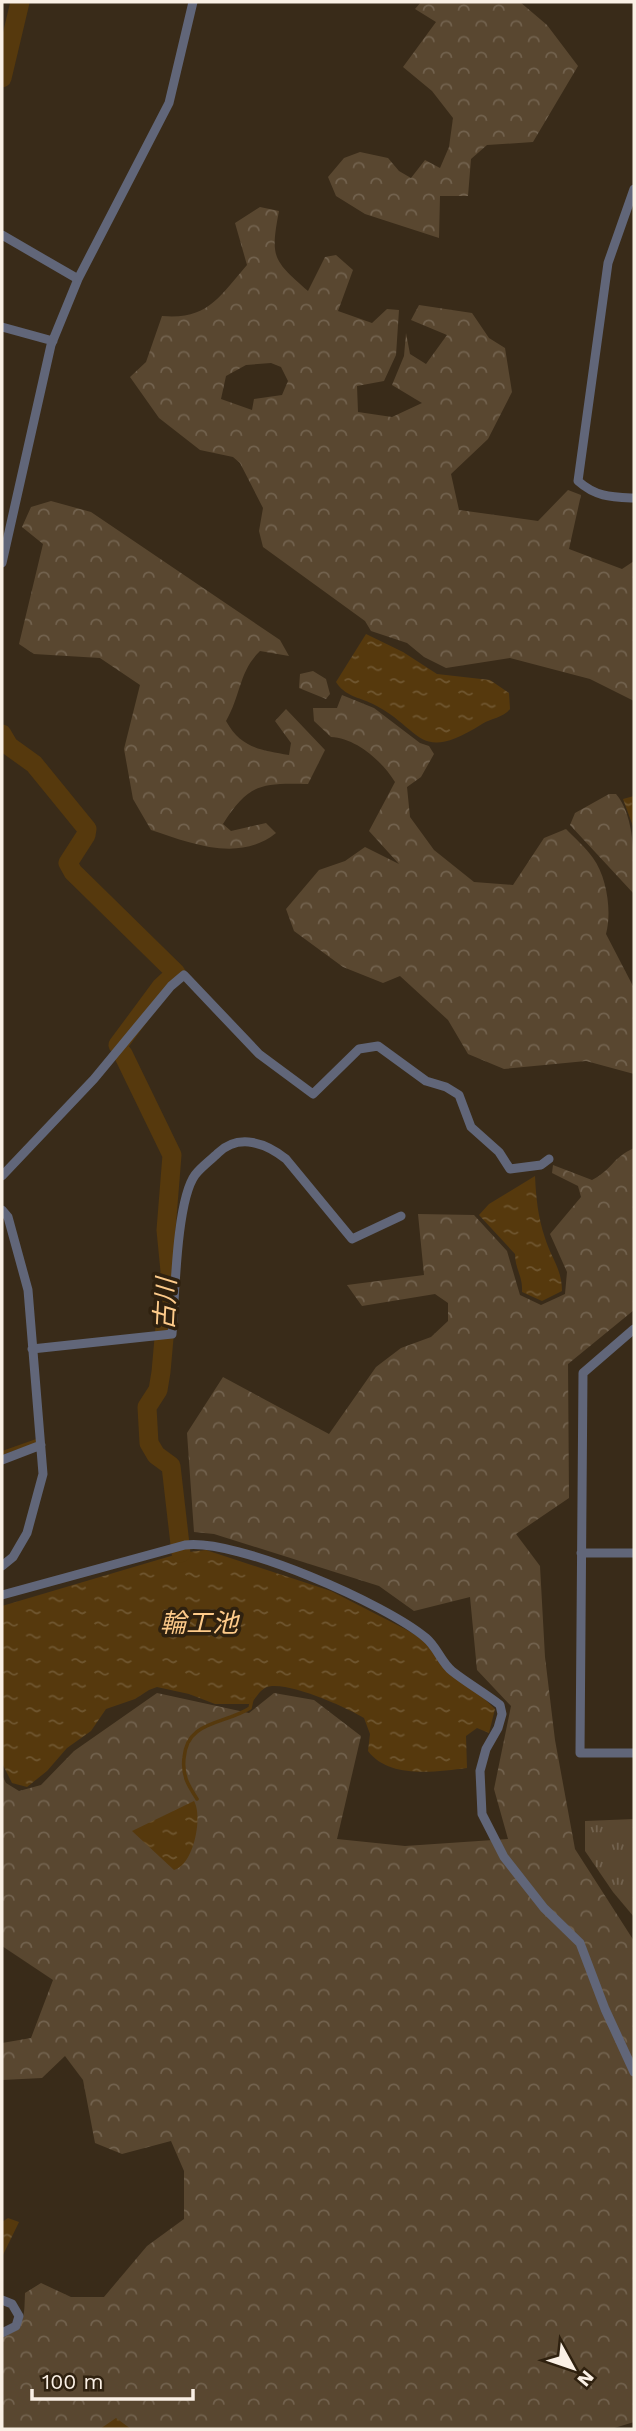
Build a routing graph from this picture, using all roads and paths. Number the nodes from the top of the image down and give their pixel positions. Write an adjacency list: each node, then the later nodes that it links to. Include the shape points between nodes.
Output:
1 (193, 2): 4 (street, via 169,103)
2 (634, 189): 7 (street, via 608,263 578,481 591,493)
3 (2, 234): 4 (street)
4 (78, 279): 6 (street)
5 (2, 327): 6 (street)
6 (53, 341): 8 (street)
7 (634, 498)
8 (2, 563)
9 (549, 1159): 10 (street, via 541,1165 510,1170 499,1152 471,1127 459,1095 416,1075 378,1046 359,1049 313,1094 267,1061 184,975)
10 (2, 1176)
11 (2, 1210): 14 (street, via 8,1217 28,1290)
12 (401, 1216): 14 (street, via 352,1239 275,1150 243,1141 227,1145 195,1175 188,1189 172,1334)
13 (634, 1329): 17 (street, via 583,1373)
14 (32, 1349): 15 (street)
15 (41, 1445): 16 (street); 19 (street, via 41,1488 27,1533)
16 (2, 1460)
17 (582, 1553): 18 (street); 21 (street, via 580,1753)
18 (634, 1553)
19 (2, 1566)
20 (2, 1595): 22 (street, via 180,1546 207,1544 346,1590 426,1638 453,1672 500,1705 500,1721 480,1771 482,1814 504,1857 537,1900 580,1943)
21 (634, 1754)
22 (634, 2072)
23 (2, 2300): 24 (street, via 12,2304 19,2316 16,2326)
24 (2, 2333)

